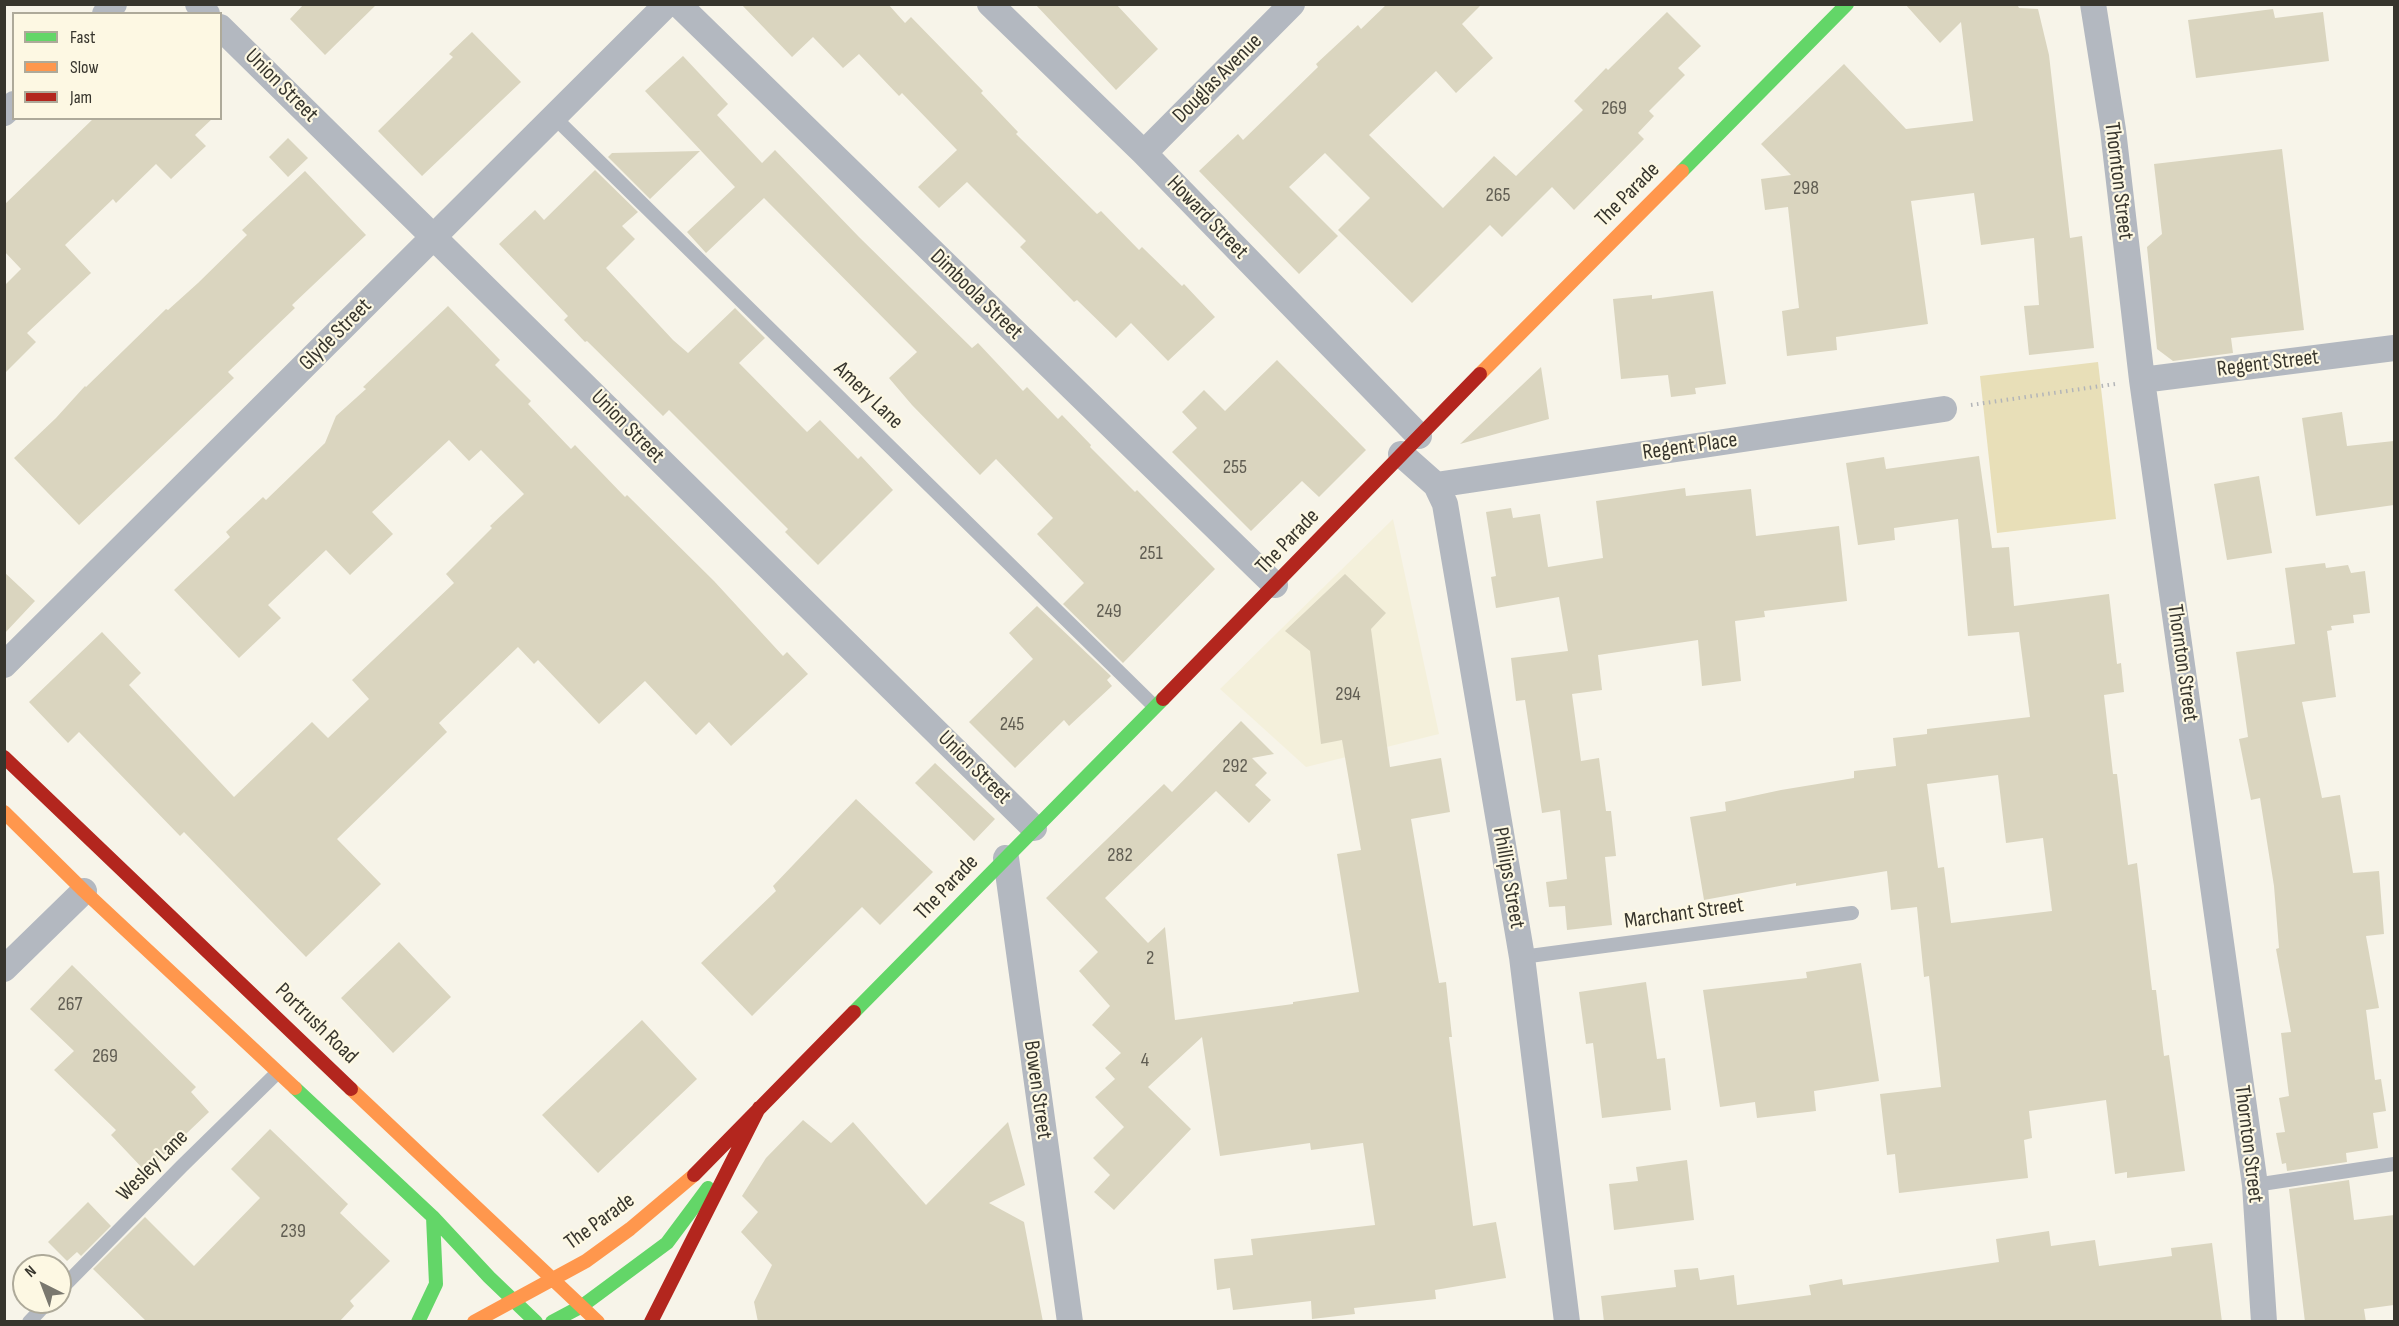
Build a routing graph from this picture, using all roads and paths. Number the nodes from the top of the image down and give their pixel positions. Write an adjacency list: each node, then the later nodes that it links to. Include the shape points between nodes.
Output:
1 (667, 4): 8 (street, Glyde Street)
2 (678, 4): 17 (street, Dimboola Street)
3 (990, 4): 9 (street, Howard Street)
4 (1292, 4): 9 (street, Douglas Avenue)
5 (1847, 4): 14 (main road, The Parade)
6 (2093, 4): 12 (street, Thornton Street, via 2113,130)
7 (222, 29): 10 (street, Union Street)
8 (554, 116): 10 (street, Glyde Street); 19 (lane, Amery Lane)
9 (1144, 153): 14 (street, Howard Street)
10 (434, 237): 18 (street, Glyde Street); 22 (street, Union Street)
11 (2394, 348): 12 (street, Regent Street)
12 (2142, 380): 13 (path); 31 (street, Thornton Street)
13 (1944, 409): 16 (street, Regent Place)
14 (1419, 436): 15 (main road, The Parade)
15 (1401, 454): 16 (street, Phillips Street); 17 (main road, The Parade)
16 (1436, 485): 26 (street, Phillips Street, via 1445,504)
17 (1275, 585): 19 (main road, The Parade)
18 (4, 665)
19 (1154, 706): 22 (main road, The Parade)
20 (4, 757): 34 (main road, Portrush Road)
21 (4, 812): 24 (main road)
22 (1034, 828): 23 (main road, The Parade)
23 (1006, 858): 29 (main road, The Parade); 43 (street, Bowen Street)
24 (84, 891): 27 (street); 28 (main road)
25 (1852, 913): 26 (lane, Marchant Street)
26 (1522, 957): 44 (street, Phillips Street)
27 (4, 969)
28 (277, 1073): 32 (main road); 33 (lane, Wesley Lane)
29 (759, 1108): 34 (main road, The Parade, via 671,1196 595,1254); 36 (main road, The Parade, via 698,1205 668,1242); 42 (main road)
30 (2394, 1164): 31 (lane)
31 (2255, 1185): 45 (street, Thornton Street)
32 (433, 1217): 35 (main road); 37 (main road, via 436,1284)
33 (72, 1278)
34 (553, 1280): 35 (main road, The Parade); 36 (main road, Portrush Road)
35 (515, 1301): 38 (main road, The Parade); 39 (main road)
36 (582, 1306): 40 (main road, The Parade); 41 (main road, Portrush Road)
37 (418, 1322)
38 (474, 1322)
39 (536, 1322)
40 (552, 1322)
41 (598, 1322)
42 (651, 1322)
43 (1070, 1322)
44 (1567, 1322)
45 (2264, 1322)

